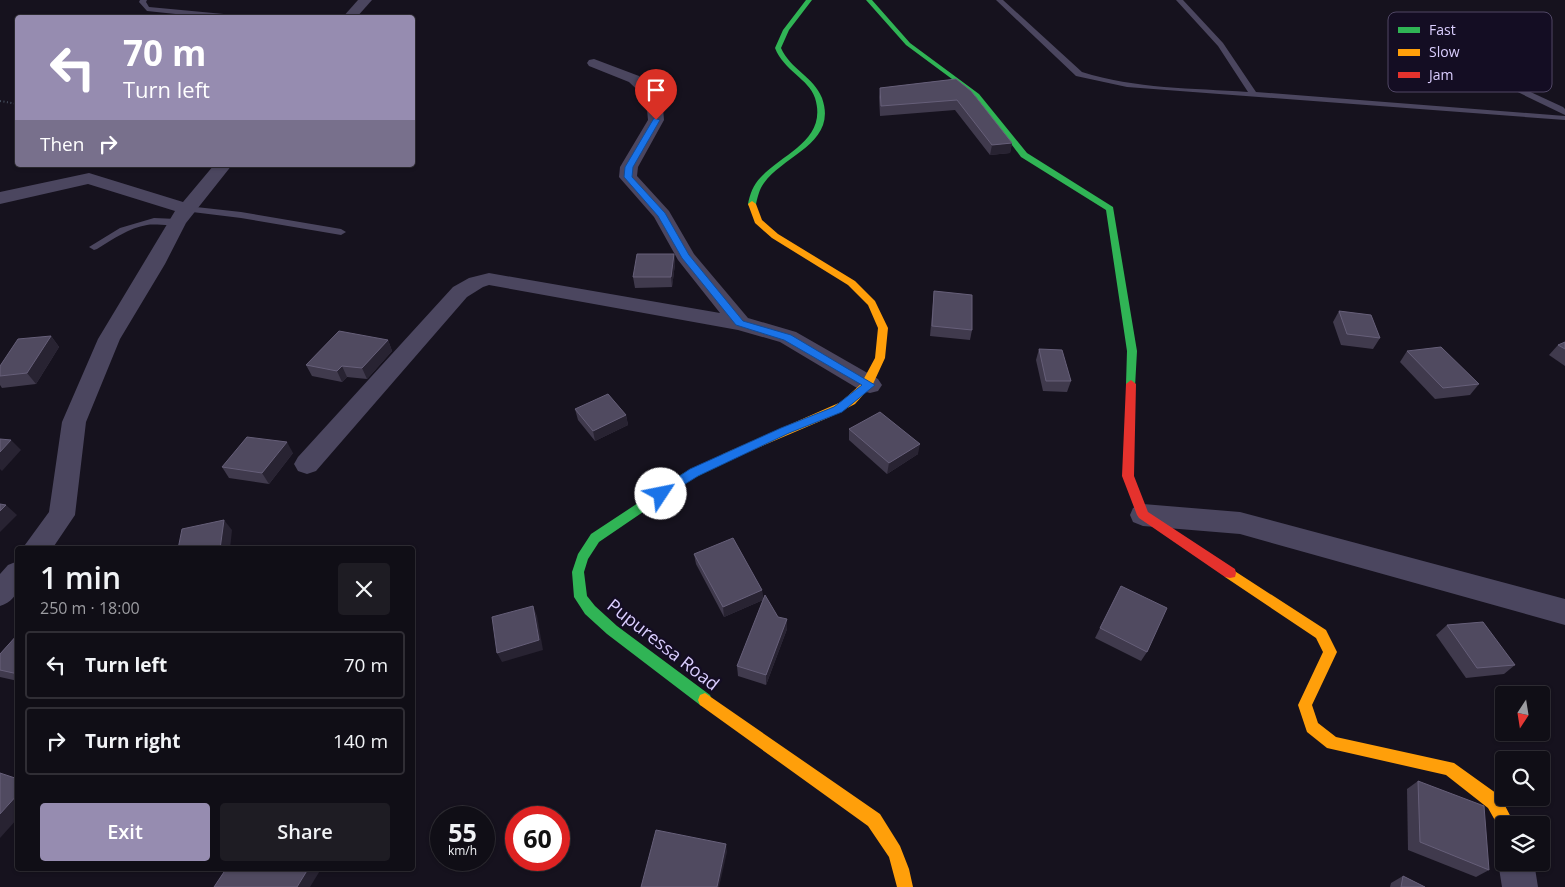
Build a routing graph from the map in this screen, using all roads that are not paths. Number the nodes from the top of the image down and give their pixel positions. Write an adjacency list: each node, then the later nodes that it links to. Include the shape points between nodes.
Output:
1 (144, 0): 7 (lane, via 142,2 147,9)
2 (365, 0): 8 (street)
3 (809, 0): 20 (main road, via 780,40 777,50 780,58 812,86 821,108 820,124 813,137 768,175 754,193 752,210 760,223 781,239 840,274 868,298 882,324 885,344)
4 (869, 0): 22 (main road, via 908,44 976,95 1024,155 1110,209 1132,351 1128,476)
5 (999, 0): 11 (lane, via 1079,74 1127,85)
6 (1179, 0): 11 (lane, via 1208,28 1235,62)
7 (204, 15)
8 (351, 15)
9 (594, 63): 19 (street, via 634,78 654,97 656,120 629,167 628,177 662,215 685,256)
10 (1524, 92): 12 (lane)
11 (1254, 95): 13 (lane)
12 (1565, 113)
13 (1565, 118)
14 (221, 167): 16 (street)
15 (0, 198): 16 (street, via 89,178)
16 (182, 215): 17 (lane, via 241,215); 18 (lane, via 138,223); 23 (street, via 109,339 74,422 62,515)
17 (340, 232)
18 (94, 247)
19 (740, 323): 20 (street, via 788,337); 21 (street, via 489,279 476,282 460,292)
20 (870, 385): 29 (main road, Pupuressa Road, via 838,410 785,430 694,472 596,538 584,551 578,572 581,598 595,616 688,690 874,820 894,848)
21 (307, 464)
22 (1143, 515): 26 (street, via 1240,524); 27 (main road, via 1321,634 1330,652 1305,705 1312,727 1332,743 1449,768 1494,802)
23 (38, 546)
24 (15, 576): 25 (street)
25 (0, 594)
26 (1565, 612)
27 (1502, 816)
28 (1517, 871): 30 (street)
29 (905, 887)
30 (1520, 887)

